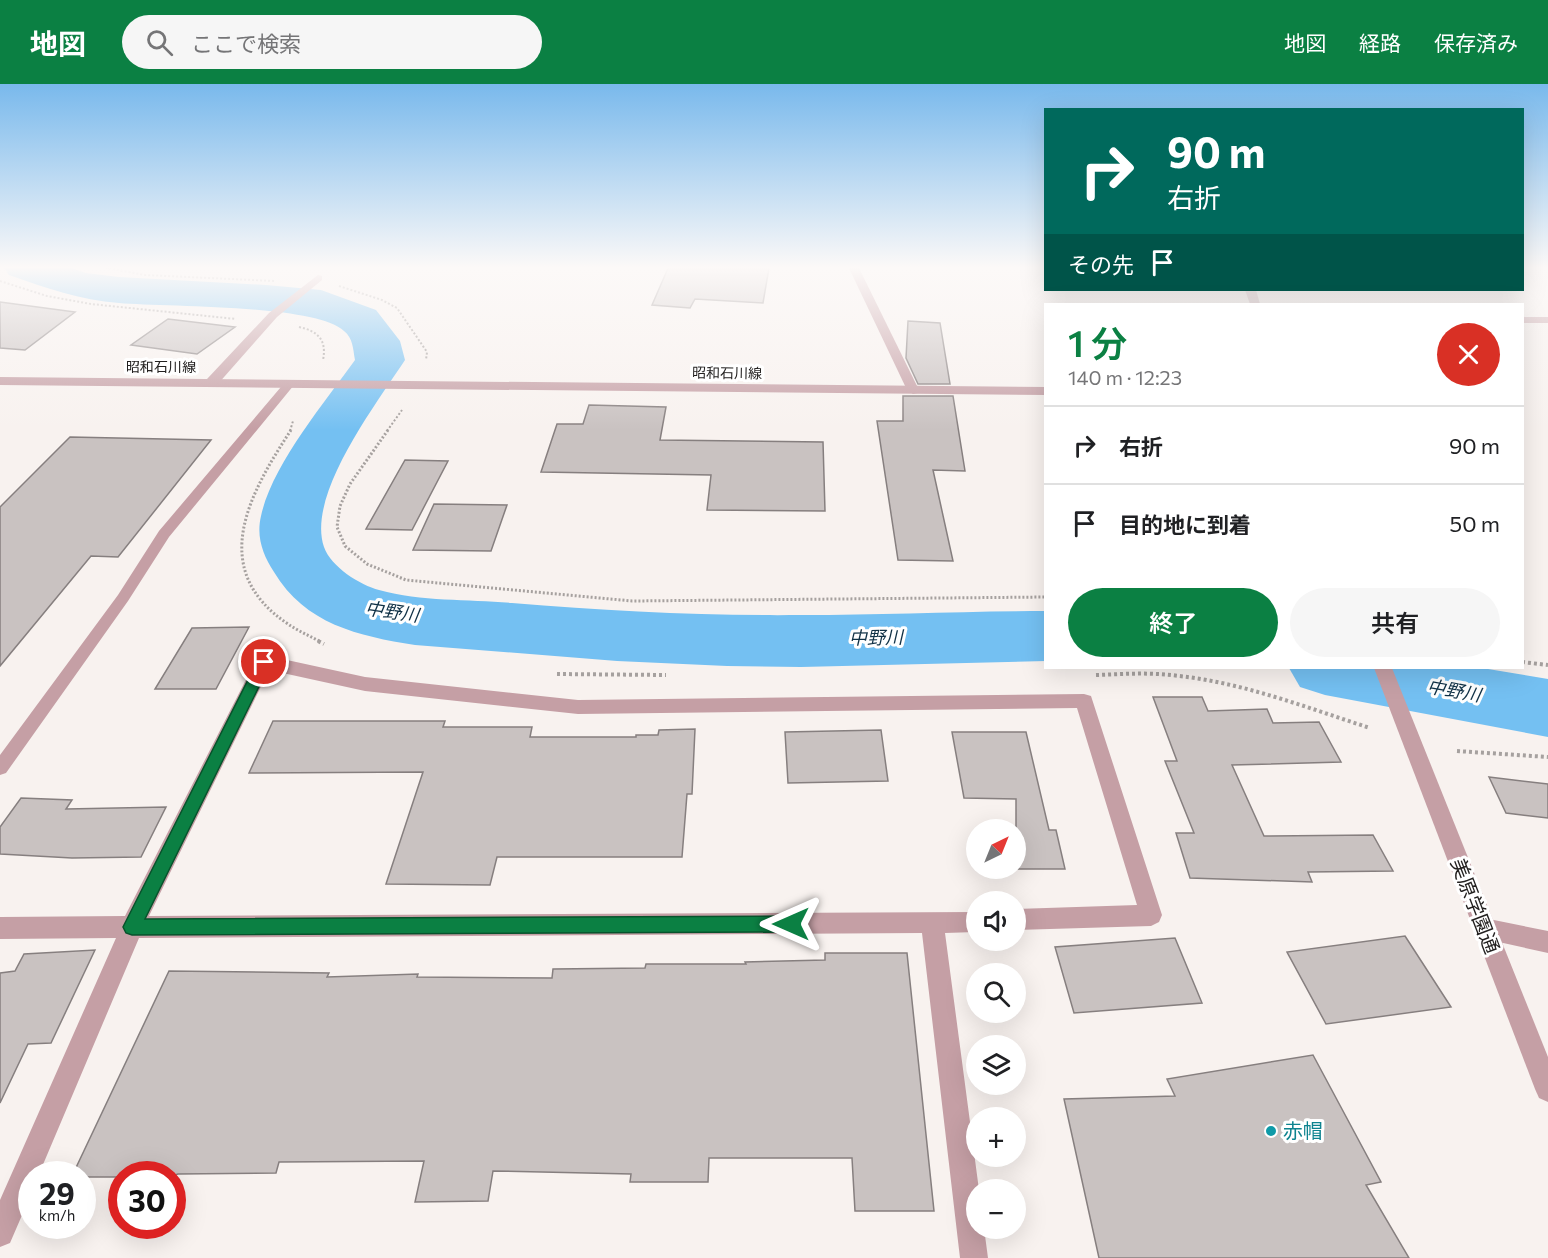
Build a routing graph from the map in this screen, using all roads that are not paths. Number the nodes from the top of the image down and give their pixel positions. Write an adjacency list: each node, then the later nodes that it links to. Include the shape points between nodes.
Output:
1 (267, 321): 4 (street)
2 (879, 321): 6 (street)
3 (0, 381): 4 (street, 昭和石川線)
4 (212, 382): 5 (street, 昭和石川線)
5 (290, 383): 6 (street, 昭和石川線); 9 (lane, via 164,534 123,598)
6 (913, 390): 7 (street, 昭和石川線)
7 (1044, 391)
8 (1383, 669): 15 (street, 美原学園通)
9 (0, 768)
10 (1026, 920): 13 (street, via 1151,915 1084,701 578,707 364,684 264,662)
11 (966, 922): 12 (street)
12 (932, 923): 13 (street); 19 (street)
13 (132, 927): 14 (street); 18 (street)
14 (0, 928)
15 (1484, 928): 16 (street); 17 (street, 美原学園通)
16 (1548, 942)
17 (1548, 1089)
18 (0, 1233)
19 (974, 1258)

